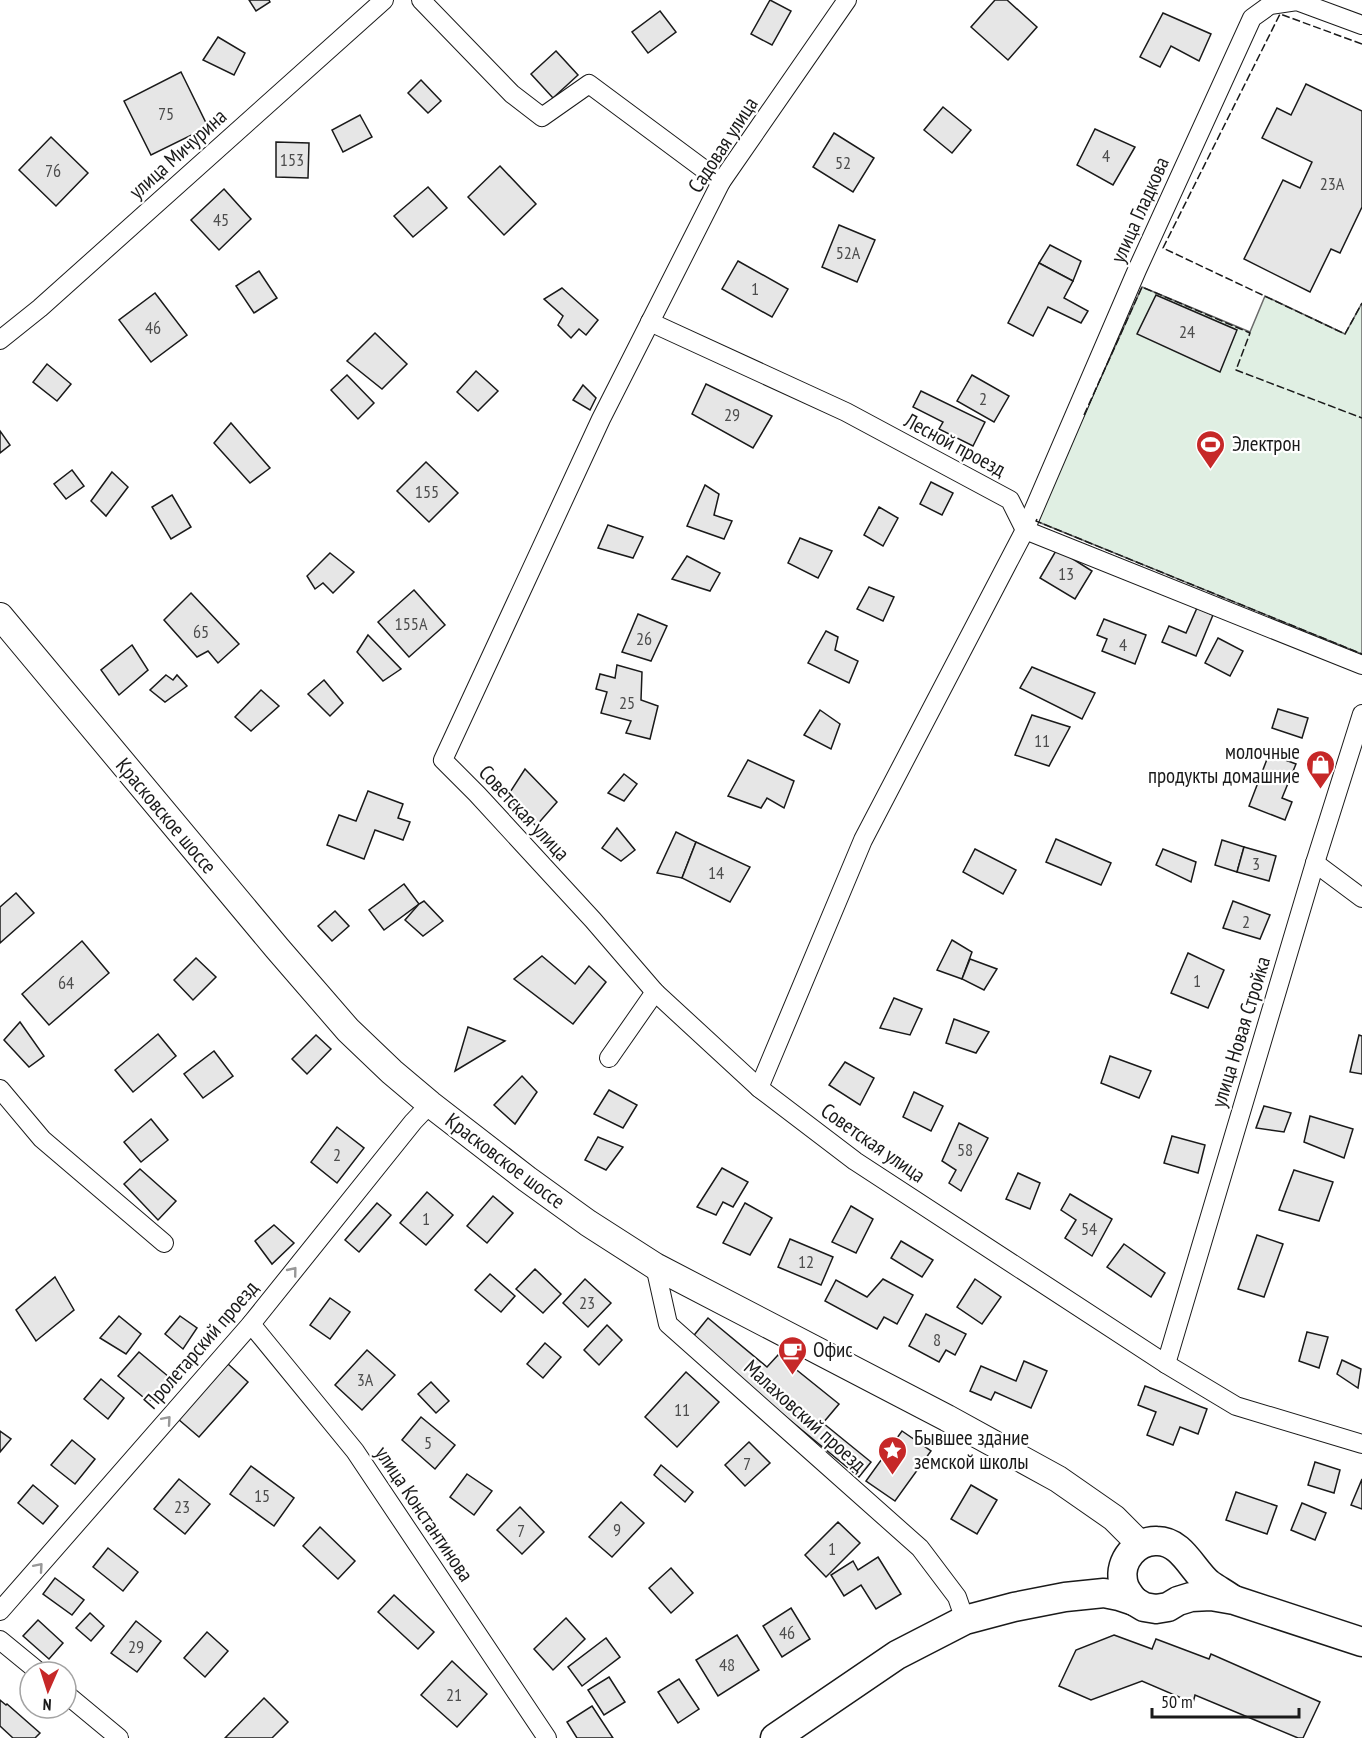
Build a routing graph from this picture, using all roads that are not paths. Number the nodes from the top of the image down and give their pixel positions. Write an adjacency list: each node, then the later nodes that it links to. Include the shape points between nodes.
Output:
1 (384, 0): 7 (street, улица Мичурина)
2 (421, 0): 5 (street, via 512,94 542,117 589,84)
3 (847, 0): 5 (street, Садовая улица)
4 (1362, 25): 8 (street, улица Гладкова, via 1297,1 1270,4 1252,18)
5 (721, 182): 6 (street, Садовая улица)
6 (650, 322): 8 (street, Лесной проезд, via 846,412 1010,500); 12 (street, Садовая улица)
7 (0, 340)
8 (1025, 530): 10 (street); 17 (street, улица Гладкова, via 862,840)
9 (0, 616): 19 (main road, Красковское шоссе, via 348,1030)
10 (1362, 665)
11 (1362, 714): 13 (street, улица Новая Стройка)
12 (443, 760): 15 (street, Советская улица)
13 (1315, 862): 14 (street); 23 (street, улица Новая Стройка)
14 (1362, 898)
15 (655, 992): 16 (street); 17 (street, Советская улица)
16 (609, 1058)
17 (759, 1088): 23 (street, Советская улица, via 855,1161)
18 (0, 1089): 20 (street, via 42,1139)
19 (430, 1104): 21 (main road, Красковское шоссе, via 588,1223); 22 (street, Пролетарский проезд, one-way to 19)
20 (164, 1243)
21 (655, 1266): 25 (main road, Красковское шоссе, via 1058,1479 1114,1518); 33 (street, Малаховский проезд, via 668,1324 921,1548 957,1597)
22 (251, 1324): 32 (street, Пролетарский проезд, one-way to 22); 39 (street, улица Константинова, via 355,1451)
23 (1166, 1364): 24 (street, Советская улица, via 1236,1406)
24 (1362, 1444)
25 (1142, 1545): 26 (main road, via 1168,1543); 27 (main road, via 1134,1549)
26 (1186, 1558): 29 (main road, via 1209,1584); 31 (main road, via 1190,1581)
27 (1122, 1569): 28 (main road, via 1102,1586); 30 (main road, via 1126,1592)
28 (1083, 1594): 30 (main road, via 1104,1593); 33 (main road)
29 (1234, 1600): 31 (main road, via 1211,1596); 35 (main road)
30 (1134, 1601): 31 (main road, via 1156,1609)
31 (1178, 1601)
32 (0, 1611)
33 (965, 1620): 40 (main road, via 897,1655)
34 (0, 1640): 36 (street)
35 (1362, 1642)
36 (24, 1660)
37 (78, 1704): 38 (street)
38 (119, 1738)
39 (547, 1738)
40 (775, 1738)

